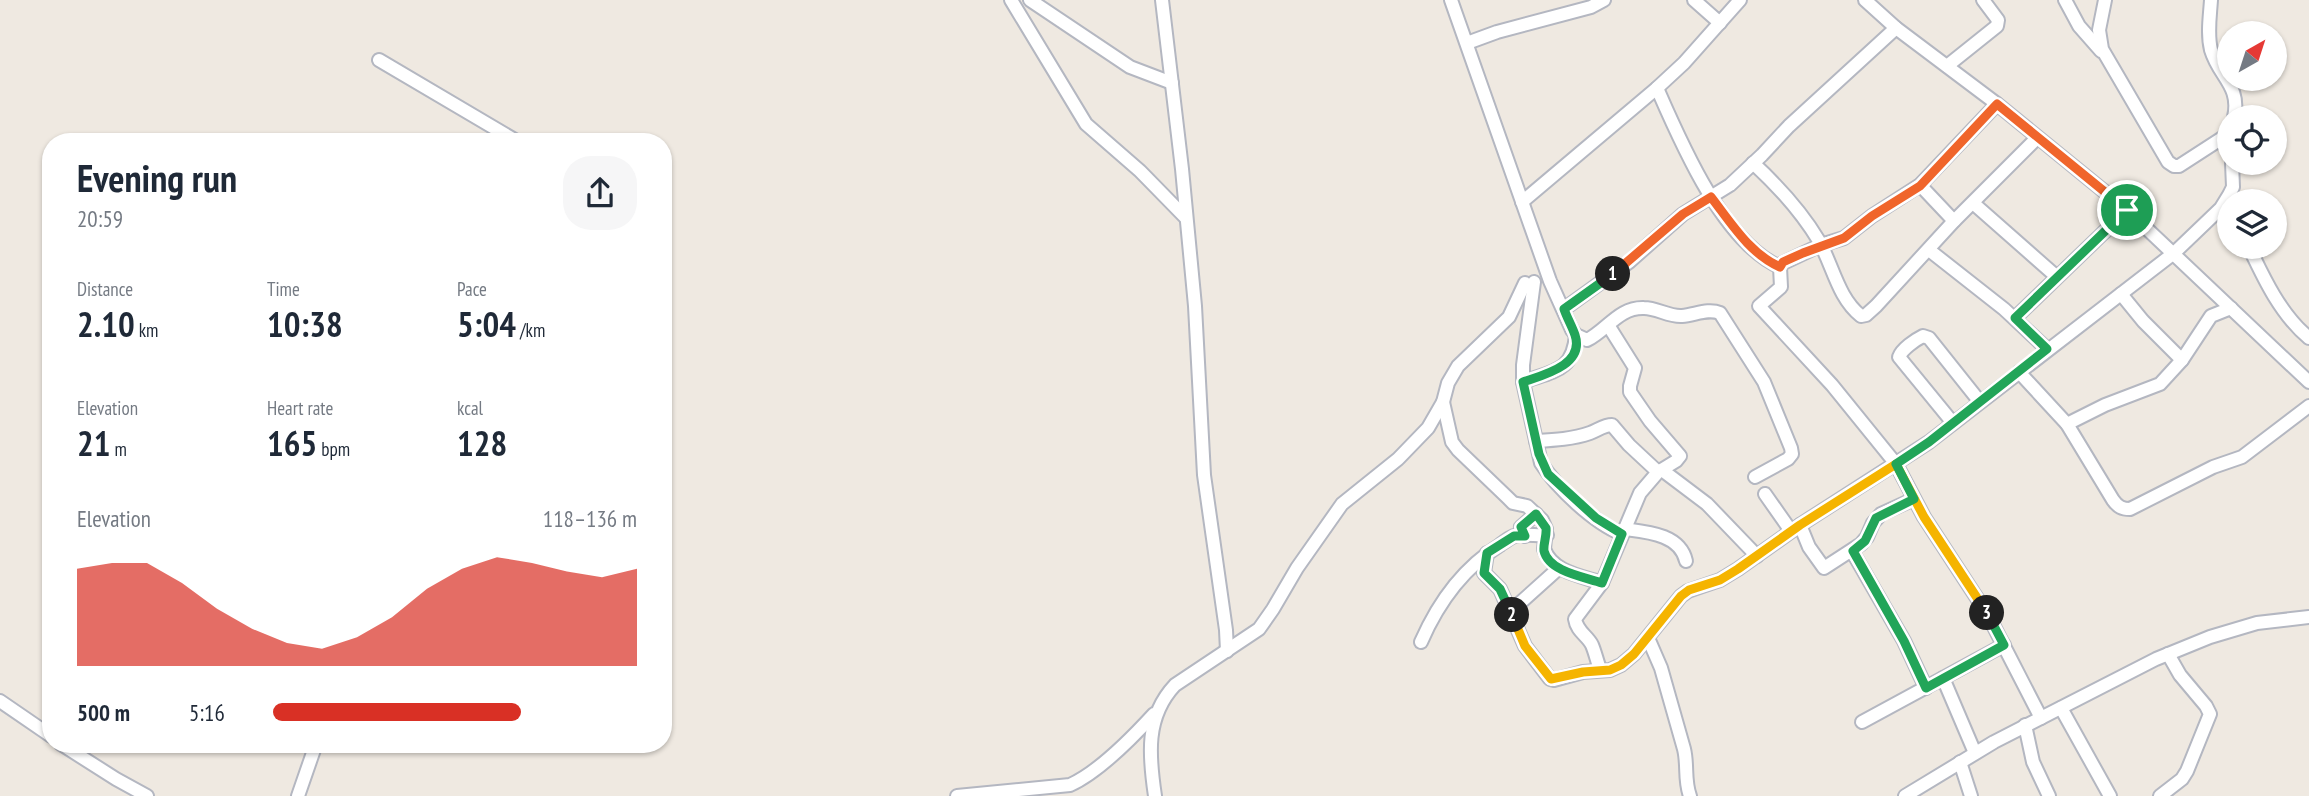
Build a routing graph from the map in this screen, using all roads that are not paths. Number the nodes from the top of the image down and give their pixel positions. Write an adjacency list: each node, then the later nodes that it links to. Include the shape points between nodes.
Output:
1 (1011, 0): 34 (street, via 1086,124)
2 (1030, 0): 19 (street, via 1130,67)
3 (1162, 0): 19 (street)
4 (1451, 0): 15 (street)
5 (1604, 0): 15 (street)
6 (1695, 0): 13 (street)
7 (1740, 0): 13 (street)
8 (1865, 0): 14 (street)
9 (1983, 0): 18 (street, via 1998,20 1997,26)
10 (2065, 0): 16 (street, via 2079,26)
11 (2105, 0): 16 (street, via 2099,30)
12 (2211, 0): 22 (street, via 2210,47 2233,87)
13 (1720, 23): 20 (street)
14 (1896, 28): 18 (street); 26 (street)
15 (1467, 43): 31 (street)
16 (2105, 54): 25 (street, via 2171,165 2183,164)
17 (379, 60): 23 (street)
18 (1947, 66): 21 (street)
19 (1172, 83): 34 (street)
20 (1657, 88): 30 (street); 31 (street)
21 (1997, 104): 24 (street); 28 (street)
22 (2235, 105)
23 (503, 133)
24 (2037, 138): 32 (street); 33 (street)
25 (2217, 142)
26 (1753, 163): 30 (street); 37 (street, via 1791,200)
27 (2232, 175): 29 (street)
28 (1920, 186): 36 (street); 37 (street, via 1844,238)
29 (2233, 187)
30 (1711, 197): 41 (street, via 1748,243); 44 (street)
31 (1522, 202): 44 (street)
32 (1973, 203): 36 (street); 42 (street)
33 (2127, 210): 39 (street); 42 (street)
34 (1186, 218): 82 (street, via 1205,475)
35 (2217, 218): 39 (street)
36 (1954, 221): 38 (street)
37 (1821, 245): 38 (street, via 1843,295 1861,316); 41 (street)
38 (1929, 250): 46 (street)
39 (2174, 253): 43 (street); 45 (street)
40 (2255, 259): 49 (street, via 2289,318)
41 (1780, 267): 61 (street, via 1780,287 1760,302 1759,308)
42 (2057, 277): 46 (street)
43 (2121, 294): 50 (street); 51 (street)
44 (1564, 309): 48 (street)
45 (2231, 309): 51 (street, via 2216,312 2206,321); 54 (street)
46 (2015, 318): 50 (street)
47 (1608, 324): 48 (street, via 1587,340); 62 (street, via 1635,368 1630,388 1637,404 1679,453 1676,461); 63 (street, via 1628,310 1646,308 1674,316 1712,311 1723,316 1764,382 1792,453)
48 (1576, 335): 53 (street, via 1574,352 1566,364)
49 (2309, 338)
50 (2047, 349): 52 (street)
51 (2182, 360): 59 (street, via 2160,384)
52 (2019, 372): 56 (street); 59 (street)
53 (1523, 382): 55 (street, via 1530,282 1509,317 1458,366); 60 (street)
54 (2309, 382)
55 (1443, 402): 66 (street, via 1458,450 1513,503); 82 (street, via 1422,436 1342,504 1259,629)
56 (1980, 402): 58 (street); 58 (street, via 1929,338 1920,337 1899,357)
57 (2309, 406): 59 (street, via 2242,457 2130,509 2113,500)
58 (1953, 424): 61 (street)
59 (2067, 424)
60 (1536, 441): 62 (street, via 1576,437 1610,425); 68 (street, via 1548,474 1596,518)
61 (1896, 464): 65 (street); 67 (street)
62 (1660, 471): 68 (street, via 1640,494); 73 (street, via 1707,504)
63 (1755, 477)
64 (1765, 494): 67 (street)
65 (1914, 499): 71 (street, via 1876,518 1865,541); 81 (street)
66 (1536, 514): 69 (street); 70 (street, via 1521,527)
67 (1795, 528): 71 (street, via 1824,568); 73 (street)
68 (1623, 532): 74 (street, via 1653,533 1682,549); 76 (street)
69 (1547, 535): 70 (street); 75 (street, via 1546,555)
70 (1525, 536): 72 (street, via 1514,536)
71 (1853, 551): 86 (street)
72 (1487, 553): 77 (street, via 1484,573 1500,589); 80 (street, via 1458,580)
73 (1757, 556): 79 (street, via 1720,580 1681,596)
74 (1686, 561)
75 (1559, 568): 76 (street); 77 (street)
76 (1602, 583): 84 (street, via 1574,622 1590,641)
77 (1510, 612): 84 (street, via 1525,646 1550,679)
78 (2309, 617): 83 (street, via 2257,623)
79 (1648, 638): 84 (street, via 1621,665); 102 (street, via 1684,750)
80 (1421, 642)
81 (2004, 645): 85 (street); 90 (street)
82 (1227, 651): 89 (street, via 1175,685)
83 (2168, 654): 88 (street); 107 (street, via 2210,714 2187,771)
84 (1600, 669)
85 (1943, 678): 86 (street); 94 (street)
86 (1926, 688): 91 (street)
87 (0, 701): 93 (street)
88 (2061, 708): 90 (street); 106 (street)
89 (1158, 711): 100 (street, via 1070,785); 101 (street, via 1150,747)
90 (2041, 718): 92 (street)
91 (1862, 722)
92 (2025, 725): 94 (street); 105 (street, via 2033,762)
93 (42, 730)
94 (1975, 752): 97 (street)
95 (76, 753): 98 (street)
96 (313, 753): 99 (street)
97 (1960, 762): 103 (street); 104 (street)
98 (147, 796)
99 (298, 796)
100 (957, 796)
101 (1155, 796)
102 (1690, 796)
103 (1905, 796)
104 (1970, 796)
105 (2049, 796)
106 (2110, 796)
107 (2160, 796)

